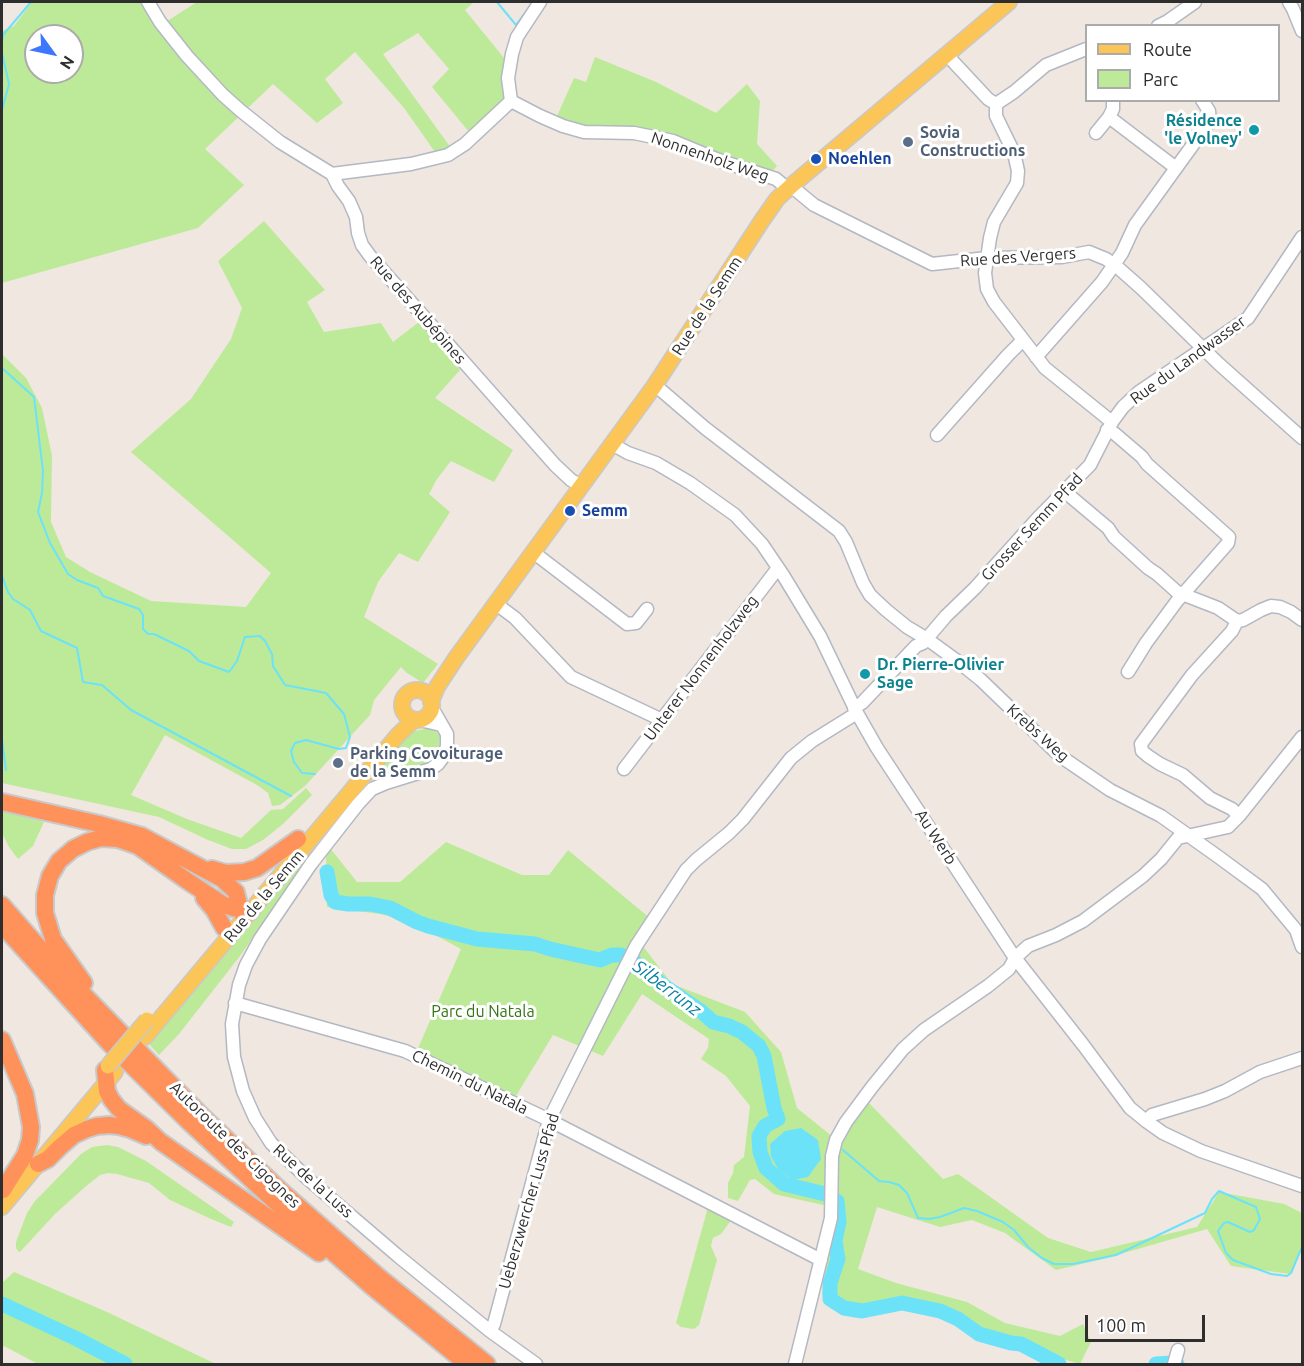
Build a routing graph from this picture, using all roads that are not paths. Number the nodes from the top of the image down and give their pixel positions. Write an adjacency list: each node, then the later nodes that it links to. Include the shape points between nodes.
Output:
1 (148, 2): 17 (street, Rue des Aubépines, via 187,56 223,95 280,142)
2 (540, 2): 10 (street, via 517,37 512,54 508,78)
3 (1009, 2): 9 (main road, Rue de la Semm)
4 (1195, 2): 6 (street)
5 (1289, 2): 7 (street)
6 (1162, 24)
7 (1302, 31)
8 (1085, 49): 13 (street, via 1046,65)
9 (946, 54): 13 (street); 18 (main road, Rue de la Semm)
10 (511, 101): 17 (street, via 465,144 448,154 411,164); 18 (street, Nonnenholz Weg, via 548,120 584,132 634,133 673,141 776,179)
11 (1113, 102): 14 (street)
12 (1203, 102): 16 (street, via 1210,121)
13 (996, 104): 20 (street, via 996,116 1018,171 1017,183 994,222)
14 (1109, 117): 15 (street); 16 (street)
15 (1096, 133)
16 (1176, 168): 21 (street, via 1134,226)
17 (332, 174): 30 (street, Rue des Aubépines, via 349,201 362,245 370,256 555,465)
18 (789, 188): 20 (street, Rue des Vergers, via 813,205 932,264); 25 (main road, Rue de la Semm, via 761,222)
19 (1302, 237): 23 (street, Rue du Landwasser, via 1253,311)
20 (987, 258): 21 (street, Rue des Vergers, via 1062,257 1089,252); 22 (street, via 987,289)
21 (1115, 265): 23 (street, Rue des Vergers); 24 (street)
22 (1023, 340): 24 (street); 27 (street)
23 (1204, 349): 26 (street, Rue du Landwasser, via 1139,392); 28 (street, Rue des Vergers)
24 (1036, 357): 26 (street)
25 (655, 385): 29 (main road, Rue de la Semm); 39 (street, Krebs Weg, via 839,531 870,595)
26 (1109, 426): 31 (street, Grosser Semm Pfad, via 1090,465); 34 (street, via 1229,537 1228,543)
27 (937, 435)
28 (1302, 438)
29 (612, 444): 30 (main road, Rue de la Semm); 33 (street, Au Werb, via 656,463 735,515)
30 (581, 486): 32 (main road, Rue de la Semm)
31 (1064, 491): 34 (street); 39 (street, Grosser Semm Pfad)
32 (533, 552): 35 (main road, Rue de la Semm); 36 (street, via 627,624 636,623)
33 (778, 568): 42 (street, Au Werb, via 820,636); 44 (street, Unterer Nonnenholzweg)
34 (1182, 594): 38 (street, via 1218,608); 40 (street)
35 (495, 603): 41 (main road, Rue de la Semm, via 434,682); 44 (street, via 515,618 571,677)
36 (647, 609)
37 (1302, 620): 38 (street, via 1271,606)
38 (1237, 621): 49 (street, via 1192,675 1142,744 1142,751)
39 (927, 639): 42 (street, Grosser Semm Pfad); 50 (street, Krebs Weg, via 981,680 1060,756)
40 (1128, 672)
41 (428, 701): 43 (main road, via 427,716); 43 (main road, via 412,692 405,697 402,705); 45 (street, Rue de la Luss)
42 (856, 711): 59 (street, Au Werb); 65 (street, Ueberzwercher Luss Pfad, via 791,758 743,819 686,870 632,953)
43 (413, 718): 45 (street); 51 (main road, Rue de la Semm, via 391,732); 55 (main road, Rue de la Semm)
44 (662, 720): 47 (street, Unterer Nonnenholzweg)
45 (441, 725): 60 (street, Rue de la Luss, via 447,734 447,746 438,764 372,789 311,864 260,939 246,965)
46 (1302, 737): 49 (street)
47 (624, 769)
48 (2, 802): 52 (highway, via 142,836)
49 (1239, 816): 50 (street, via 1228,827)
50 (1188, 836): 58 (street, Krebs Weg, via 1262,890 1296,930); 59 (street, via 1178,838 1143,876 1083,921 1028,946)
51 (298, 839): 52 (highway, via 257,868 244,872 226,873); 55 (main road, Rue de la Semm)
52 (202, 867): 55 (highway, via 236,892)
53 (186, 880): 55 (highway, via 222,904); 57 (highway); 62 (highway, via 138,846 101,838 72,849 50,876 45,913 53,939 90,990)
54 (2, 905): 62 (highway, Autoroute des Cigognes, via 52,962)
55 (245, 912): 57 (main road, Rue de la Semm); 62 (main road, Rue de la Semm)
56 (2, 925): 73 (highway, Autoroute des Cigognes, via 149,1083)
57 (224, 928): 64 (main road, Rue de la Semm, bridge)
58 (1302, 947)
59 (1015, 958): 66 (street, Au Werb, via 1130,1108); 72 (street, via 1009,969 903,1049 846,1122 832,1156 831,1218)
60 (235, 1003): 65 (street, Chemin du Natala, via 405,1051); 74 (street, Rue de la Luss, via 234,1057 243,1091 271,1143 308,1179)
61 (2, 1040): 70 (highway, via 25,1094 31,1127 25,1155)
62 (141, 1043): 64 (main road, Rue de la Semm); 76 (highway, Autoroute des Cigognes, via 200,1114 280,1190)
63 (1302, 1058): 66 (street, via 1260,1072 1205,1099 1152,1115)
64 (108, 1073): 67 (highway, via 107,1091 111,1099); 68 (main road); 70 (main road)
65 (549, 1120): 72 (street, Chemin du Natala); 74 (street, Ueberzwercher Luss Pfad)
66 (1146, 1121): 69 (street, Au Werb, via 1202,1151)
67 (160, 1142): 68 (highway, via 130,1129 97,1126 74,1135); 73 (highway, via 351,1278)
68 (38, 1164): 71 (main road)
69 (1302, 1186)
70 (2, 1191)
71 (2, 1207)
72 (821, 1260): 78 (street)
73 (370, 1285): 75 (highway, Autoroute des Cigognes)
74 (490, 1331): 77 (street, Rue de la Luss)
75 (467, 1365)
76 (487, 1365)
77 (536, 1365)
78 (795, 1365)

